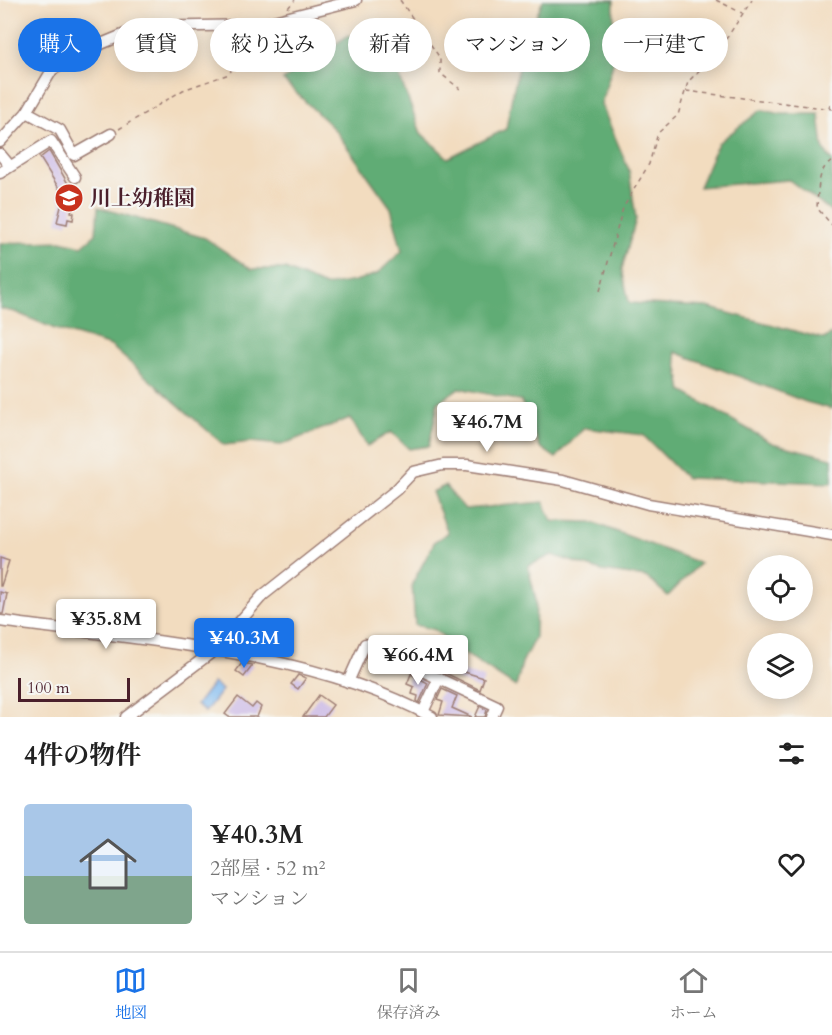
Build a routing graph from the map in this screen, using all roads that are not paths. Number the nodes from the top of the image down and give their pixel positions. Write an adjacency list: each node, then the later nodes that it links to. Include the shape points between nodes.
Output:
1 (356, 0): 2 (street, via 258,25 142,27 52,70)
2 (27, 112): 3 (street, via 60,130 74,155); 4 (street)
3 (111, 134)
4 (0, 142)
5 (0, 154): 6 (street)
6 (10, 166): 7 (street); 8 (street, via 51,141)
7 (0, 173)
8 (75, 177)
9 (832, 535): 11 (street, via 648,504 552,478 443,465 413,472 396,490 262,596)
10 (0, 621): 11 (street)
11 (216, 650): 13 (street); 15 (street)
12 (439, 678): 13 (street, via 365,644); 14 (street); 16 (street, via 497,706)
13 (348, 682): 14 (street)
14 (427, 715)
15 (126, 717)
16 (492, 717)

